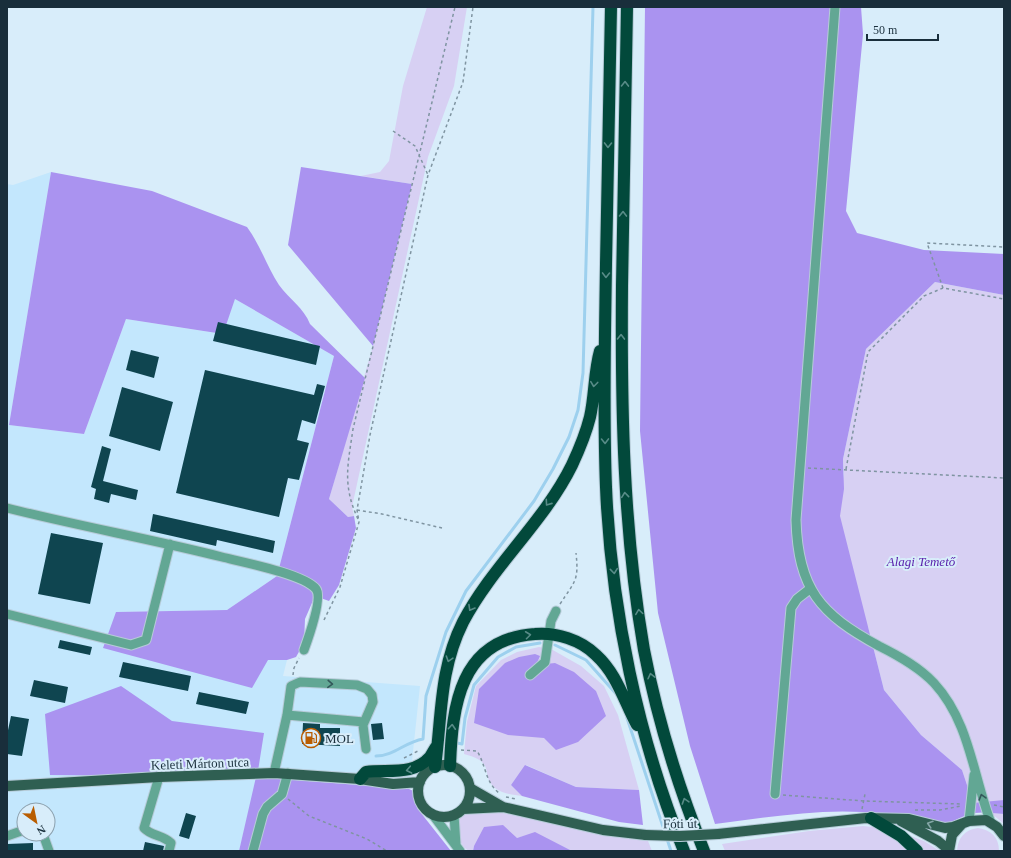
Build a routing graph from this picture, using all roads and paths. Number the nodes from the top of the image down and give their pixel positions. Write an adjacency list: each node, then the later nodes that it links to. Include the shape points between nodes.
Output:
1 (455, 7): 7 (path)
2 (473, 7): 8 (path, via 463,82)
3 (611, 7): 12 (highway, one-way to 12)
4 (627, 7): 67 (highway, one-way to 4, via 670,751 645,650 632,568 624,485 621,386)
5 (835, 7): 13 (street)
6 (393, 131): 7 (path, via 415,146)
7 (419, 154): 8 (path); 18 (path, via 353,429 347,471 350,501)
8 (428, 175): 17 (path, via 370,435)
9 (1004, 248): 10 (path, via 927,243)
10 (943, 288): 11 (path); 14 (path, via 924,296 868,352)
11 (1004, 299)
12 (605, 332): 32 (highway, one-way to 32, via 597,362 590,416 572,466 544,508 482,590 455,641 444,673); 33 (highway, one-way to 33, via 606,489 614,573 627,659)
13 (800, 468): 14 (path); 22 (street, via 796,538 802,566)
14 (846, 469): 15 (path)
15 (1004, 478)
16 (7, 508): 20 (street)
17 (357, 510): 18 (path); 19 (path)
18 (359, 522): 25 (path, via 340,587)
19 (442, 528)
20 (170, 544): 24 (street, via 146,640 131,645); 27 (street, via 305,580 316,589 317,604)
21 (576, 553): 23 (path, via 578,574)
22 (811, 588): 37 (street, via 826,609 845,626 905,659 934,684 955,712 963,728); 48 (street, via 797,599 791,608)
23 (556, 611): 26 (street, via 551,621)
24 (7, 614)
25 (323, 621)
26 (550, 634): 28 (street, via 545,662); 33 (highway, via 581,644 596,654 607,666 624,694); 35 (highway, one-way to 26, via 453,713 457,697 471,668 485,653 500,643 525,634)
27 (304, 650): 29 (path, via 294,668)
28 (530, 676)
29 (291, 686): 30 (street); 31 (street, one-way to 31, via 300,682 357,685 367,689 372,695 373,702)
30 (287, 715): 31 (street); 38 (street)
31 (364, 722): 34 (street)
32 (437, 746): 36 (highway); 41 (highway, one-way to 41, via 430,757 415,769 366,772)
33 (649, 748): 66 (highway, via 672,822)
34 (366, 749)
35 (450, 766): 36 (main road); 45 (main road, via 465,775)
36 (435, 767): 42 (main road, via 428,770)
37 (974, 770): 51 (street); 60 (street, one-way to 37)
38 (274, 773): 39 (main road, Keleti Márton utca); 40 (main road, Keleti Márton utca)
39 (288, 773): 41 (main road, Keleti Márton utca); 46 (street)
40 (159, 777): 44 (main road, Keleti Márton utca); 63 (street, via 144,828 148,833 166,838 171,843)
41 (360, 779): 43 (main road, Keleti Márton utca)
42 (420, 782): 43 (main road, Keleti Márton utca); 47 (main road)
43 (393, 784): 47 (main road, Keleti Márton utca)
44 (7, 786)
45 (470, 788): 52 (main road, Fóti út); 53 (main road, via 470,798)
46 (282, 794): 64 (street, via 267,806); 65 (path, via 309,816 367,839)
47 (418, 794): 55 (main road, via 421,803)
48 (775, 794): 50 (path)
49 (865, 794): 50 (path)
50 (864, 801): 51 (path); 54 (path)
51 (971, 804): 59 (street)
52 (503, 807): 53 (main road); 57 (main road, Fóti út, bridge, via 603,830 646,835 718,834)
53 (463, 809): 56 (main road)
54 (862, 809)
55 (433, 814): 56 (main road, via 442,817); 62 (street)
56 (454, 815): 62 (street)
57 (871, 818): 58 (main road, Fóti út); 68 (highway, via 901,836)
58 (898, 819): 59 (main road, Fóti út, one-way to 58, via 945,828 920,821); 69 (main road, via 938,841)
59 (966, 823): 60 (main road, Fóti út, via 979,820); 69 (main road, via 952,835)
60 (998, 826): 61 (main road)
61 (1004, 836)
62 (458, 849)
63 (169, 851)
64 (253, 851)
65 (387, 851)
66 (684, 851)
67 (704, 851)
68 (916, 851)
69 (949, 851)

